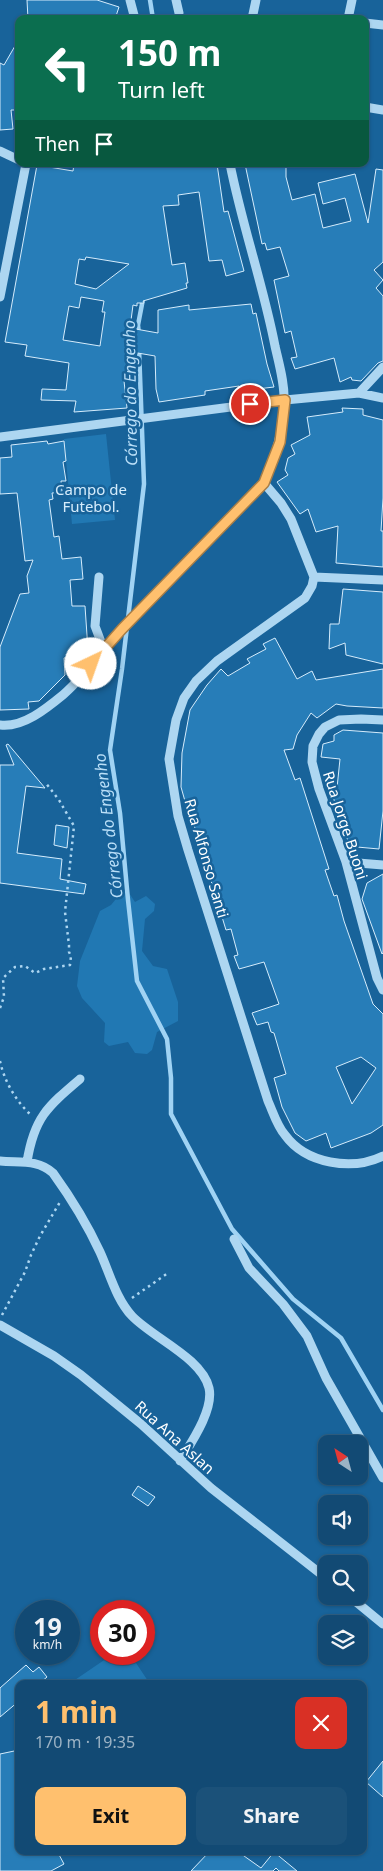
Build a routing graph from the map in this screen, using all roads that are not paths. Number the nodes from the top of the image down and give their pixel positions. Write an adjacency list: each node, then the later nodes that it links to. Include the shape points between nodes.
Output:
1 (130, 0): 6 (street)
2 (176, 0): 5 (street)
3 (256, 0): 7 (street)
4 (352, 0): 8 (street)
5 (178, 13)
6 (133, 15)
7 (253, 15)
8 (349, 15)
9 (369, 23): 10 (street)
10 (383, 25)
11 (369, 108): 12 (street)
12 (383, 110)
13 (0, 150): 14 (street)
14 (15, 158)
15 (25, 167): 17 (street)
16 (231, 167): 21 (street, via 270,321)
17 (0, 297)
18 (383, 367): 19 (street)
19 (359, 393): 20 (street); 21 (street)
20 (383, 398)
21 (285, 400): 22 (street); 23 (street, via 280,442)
22 (0, 437)
23 (264, 483): 25 (street, via 291,519); 27 (street)
24 (99, 577): 27 (street, via 95,626)
25 (314, 577): 26 (street); 34 (street, Rua Alfonso Santi, via 305,598 217,661 196,680 184,698 176,720 169,759 178,816 191,860 268,1101 284,1135 297,1148 333,1164 375,1160)
26 (383, 580)
27 (104, 650): 29 (street, via 65,693 44,709 13,725)
28 (383, 720): 30 (street, Rua Jorge Buoni, via 340,720 325,727 313,746 312,762 319,789)
29 (0, 725)
30 (346, 862): 31 (street); 32 (street, Rua Jorge Buoni)
31 (383, 865)
32 (383, 990)
33 (80, 1079): 36 (street, via 38,1122)
34 (383, 1156)
35 (0, 1161): 36 (street)
36 (26, 1162): 39 (street, via 48,1168 66,1192 90,1231 124,1306 140,1323 195,1366 208,1383 208,1407)
37 (234, 1239): 40 (street, via 249,1268 306,1336)
38 (0, 1325): 39 (street, Rua Ana Aslan, via 80,1375)
39 (180, 1461): 41 (street, Rua Ana Aslan)
40 (383, 1478)
41 (318, 1572)
42 (360, 1605): 43 (street)
43 (383, 1624)

